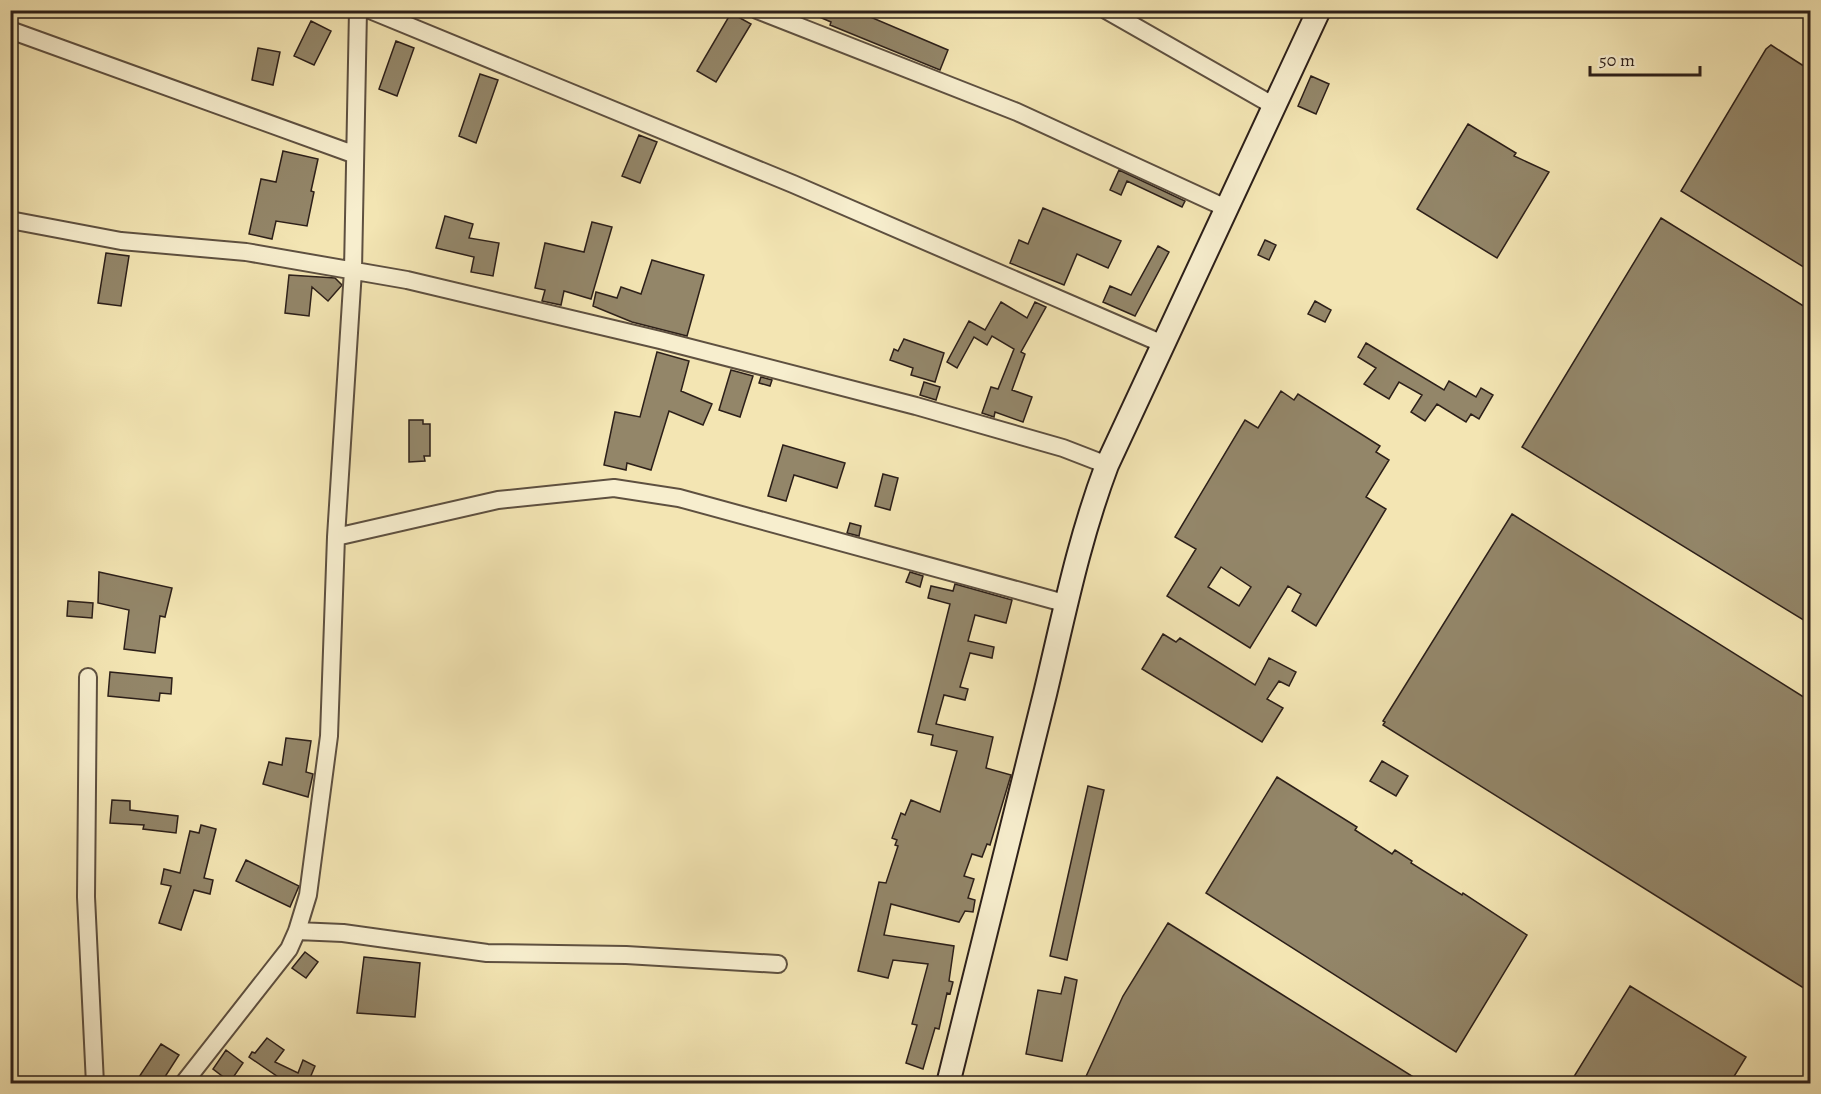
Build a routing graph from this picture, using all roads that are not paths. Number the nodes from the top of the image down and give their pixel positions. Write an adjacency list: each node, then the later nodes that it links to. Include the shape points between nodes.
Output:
1 (358, 10): 8 (street)
2 (370, 10): 12 (street, via 793,184)
3 (758, 10): 9 (street, via 1017,112)
4 (1106, 10): 7 (street)
5 (1319, 10): 7 (street)
6 (10, 30): 8 (street)
7 (1276, 107): 9 (street)
8 (353, 154): 11 (street)
9 (1226, 208): 12 (street)
10 (10, 220): 11 (street, via 121,241 246,252)
11 (353, 270): 13 (street, via 682,345 916,406 1063,448); 14 (street)
12 (1163, 344): 13 (street)
13 (1107, 465): 15 (street)
14 (336, 537): 15 (street, via 498,500 614,488 679,498); 17 (street, via 329,736 308,895)
15 (1064, 603): 21 (street)
16 (88, 677): 19 (street, via 86,897)
17 (297, 931): 18 (street, via 343,933 488,954 626,955); 20 (street, via 289,949)
18 (778, 964)
19 (95, 1083)
20 (183, 1083)
21 (948, 1083)

